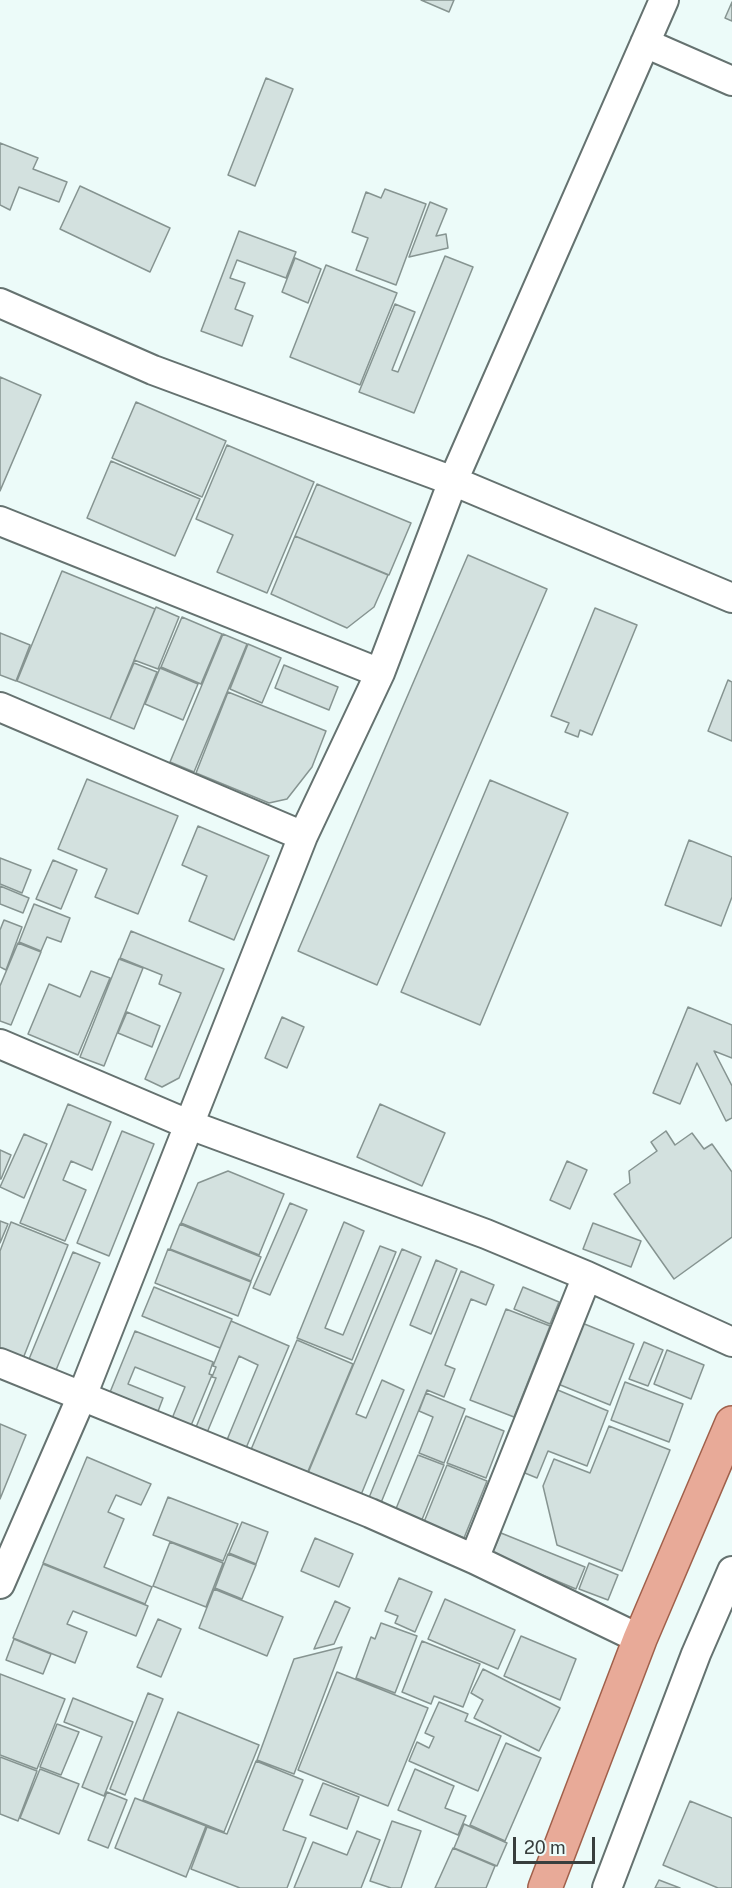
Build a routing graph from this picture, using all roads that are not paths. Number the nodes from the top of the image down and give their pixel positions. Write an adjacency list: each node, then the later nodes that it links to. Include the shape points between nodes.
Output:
1 (664, 0): 2 (street)
2 (645, 43): 3 (street); 5 (street)
3 (732, 81)
4 (0, 303): 5 (street, via 153,370)
5 (453, 482): 7 (street); 8 (street)
6 (0, 521): 8 (street)
7 (732, 598)
8 (380, 673): 10 (street)
9 (0, 707): 10 (street)
10 (303, 836): 12 (street)
11 (0, 1044): 12 (street)
12 (190, 1125): 13 (street, via 486,1234); 16 (street)
13 (587, 1276): 14 (street); 18 (street)
14 (732, 1342)
15 (0, 1363): 16 (street)
16 (82, 1396): 18 (street); 20 (street)
17 (732, 1423): 21 (main road)
18 (474, 1559): 21 (street)
19 (732, 1571): 23 (street, via 696,1654)
20 (0, 1584)
21 (640, 1639): 22 (main road)
22 (544, 1888)
23 (607, 1888)

